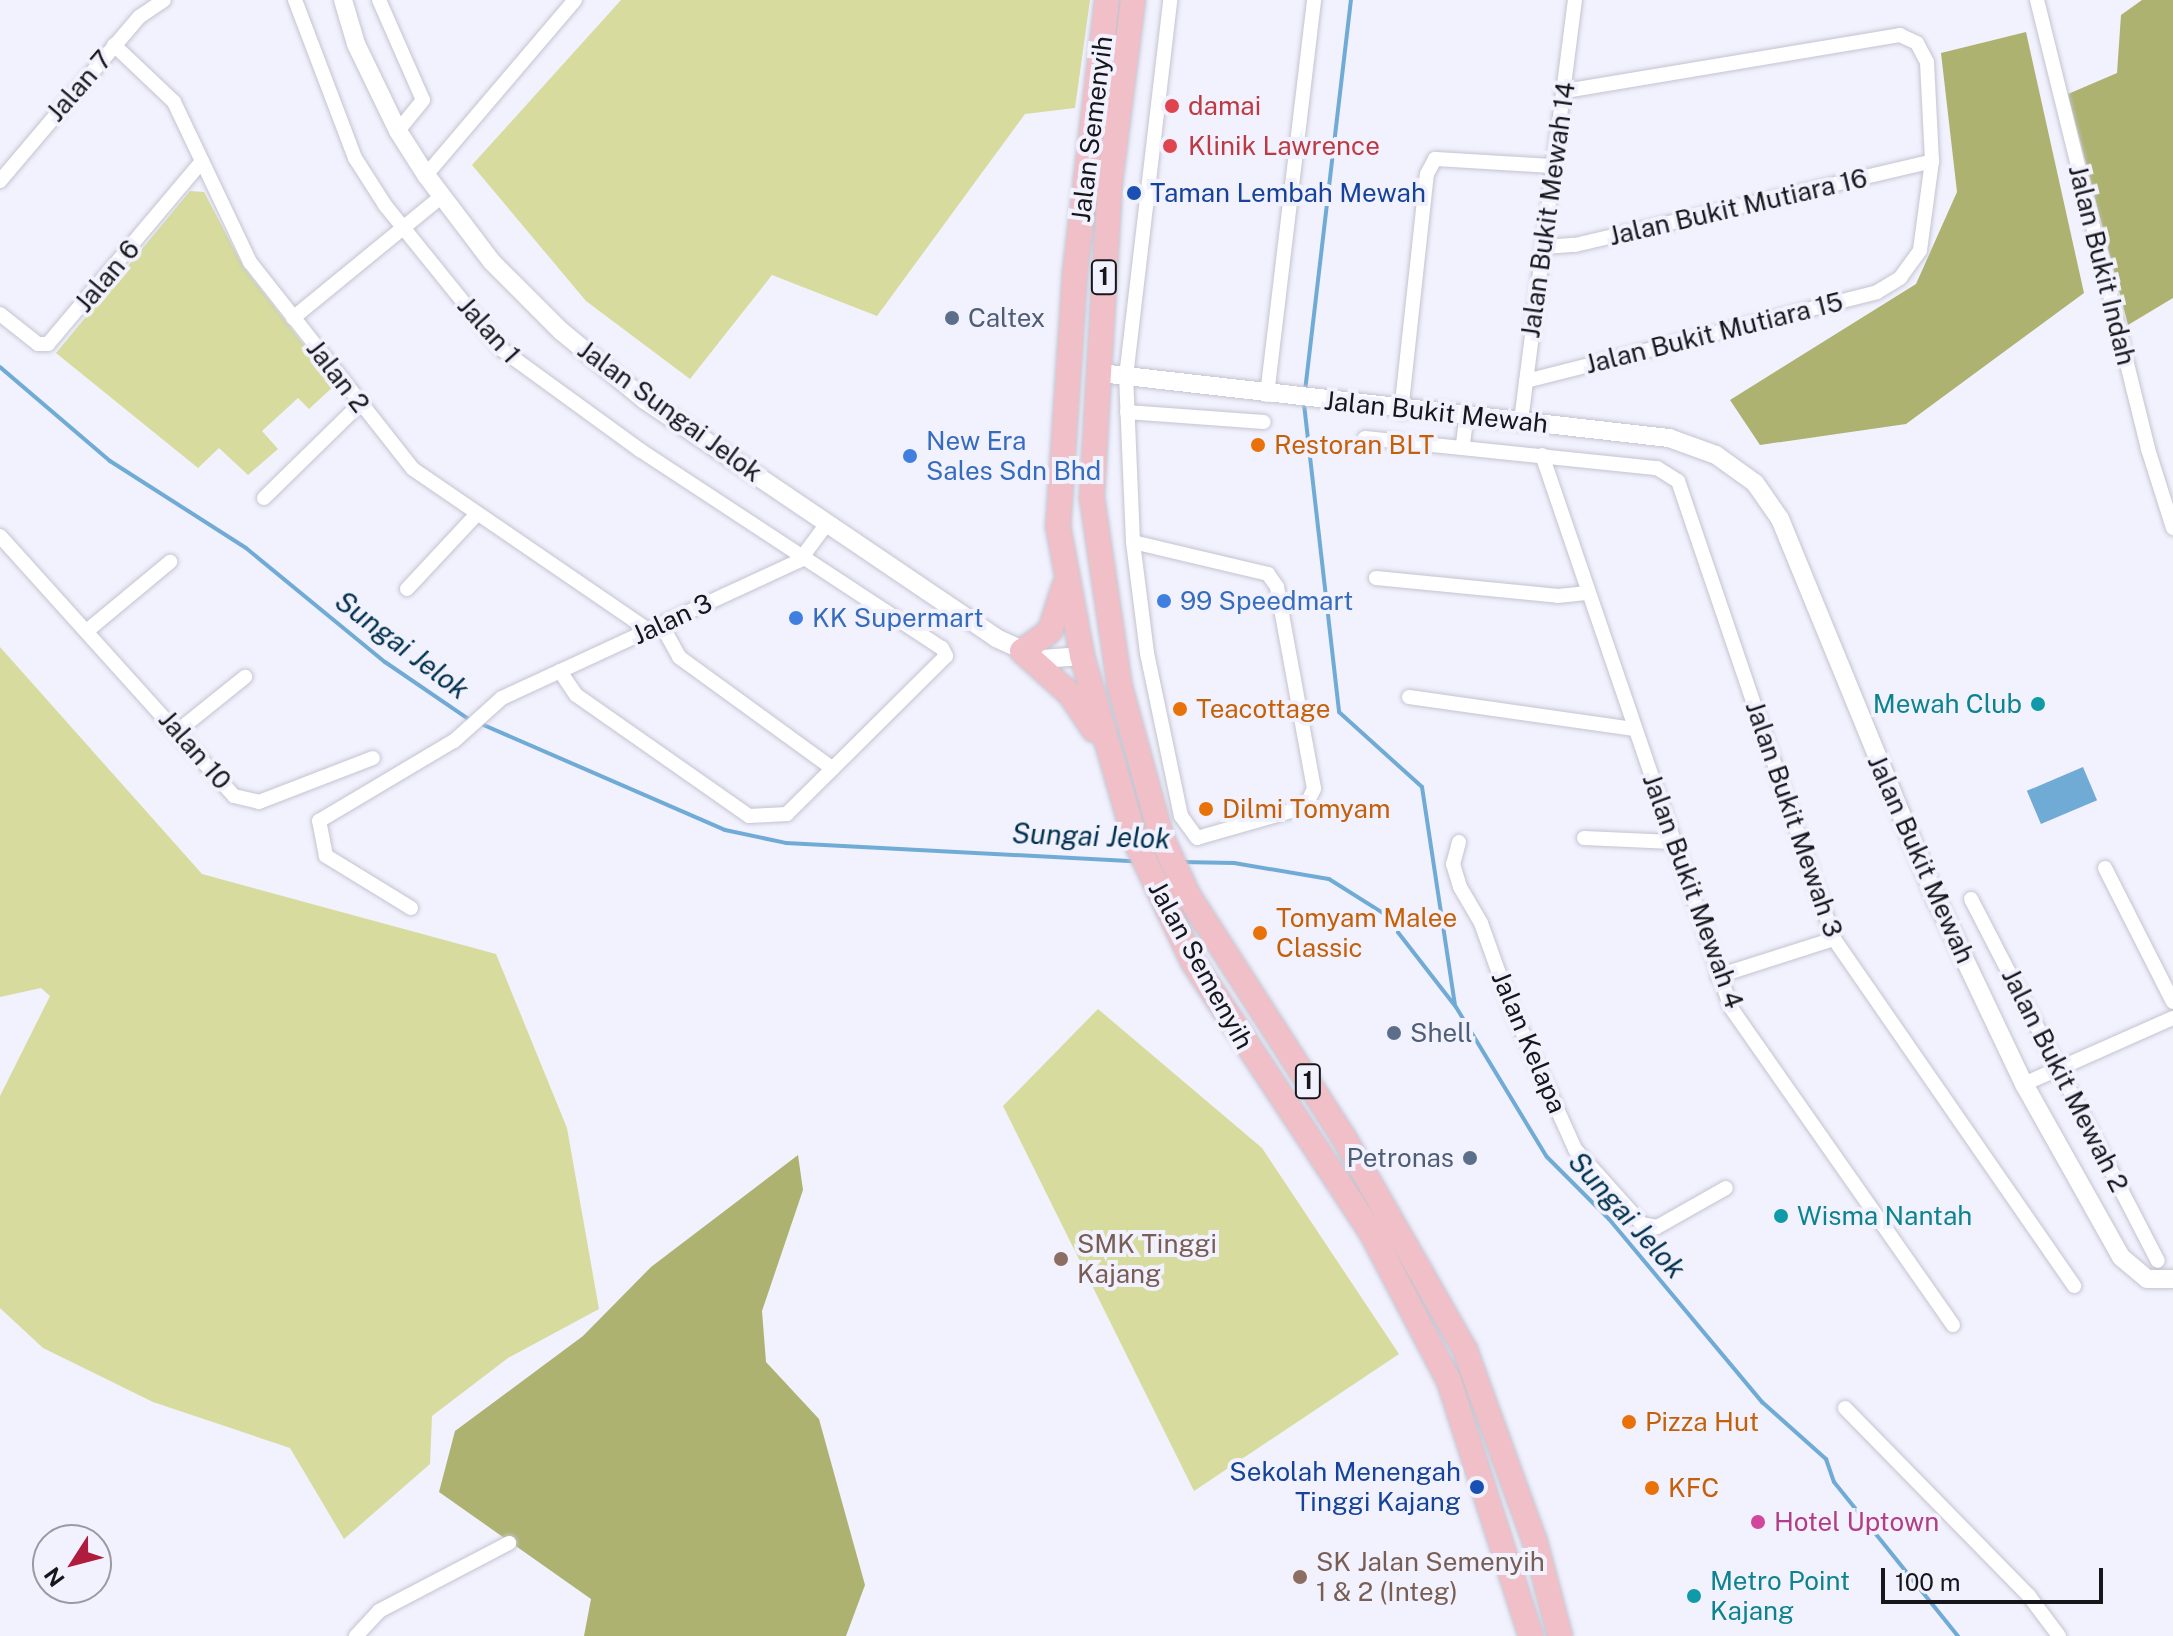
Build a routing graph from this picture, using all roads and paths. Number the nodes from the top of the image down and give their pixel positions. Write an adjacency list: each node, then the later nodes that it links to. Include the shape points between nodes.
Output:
1 (164, 0): 12 (street, Jalan 7, via 139,17)
2 (295, 0): 21 (street, Jalan 1, via 355,158)
3 (343, 0): 14 (street, Jalan Sungai Jelok, via 356,44)
4 (379, 0): 14 (street, via 423,100)
5 (575, 0): 18 (street)
6 (1107, 0): 23 (main road, Jalan Semenyih / 1)
7 (1133, 0): 26 (main road, Jalan Semenyih / 1, via 1110,182)
8 (1170, 0): 27 (street)
9 (1314, 0): 29 (street)
10 (1575, 0): 13 (street, Jalan Bukit Mewah 14)
11 (2037, 0): 43 (street, Jalan Bukit Indah, via 2148,449)
12 (114, 45): 15 (street, Jalan 2, via 174,102); 19 (street, Jalan 7)
13 (1565, 91): 16 (street, via 1900,35 1917,43 1927,62); 17 (street, Jalan Bukit Mewah 14)
14 (398, 131): 18 (street, Jalan Sungai Jelok)
15 (202, 161): 24 (street, Jalan 6, via 48,344 38,344); 25 (street, Jalan 2, via 250,262)
16 (1932, 161): 22 (street, Jalan Bukit Mutiara 16, via 1575,245); 28 (street, Jalan Bukit Mutiara 15, via 1920,250 1900,278 1877,292)
17 (1553, 166): 22 (street, Jalan Bukit Mewah 14); 32 (street, via 1435,159 1427,174)
18 (426, 175): 20 (street, Jalan Sungai Jelok)
19 (0, 181)
20 (441, 197): 21 (street); 42 (street, Jalan Sungai Jelok, via 492,262 561,331 645,400)
21 (404, 228): 25 (street); 47 (street, Jalan 1, via 501,349 529,374)
22 (1543, 247): 28 (street, Jalan Bukit Mewah 14)
23 (1075, 272): 26 (main road, via 1080,282 1082,355); 34 (main road, Jalan Semenyih / 1)
24 (0, 314)
25 (293, 318): 30 (street, Jalan 2)
26 (1100, 373): 27 (street, Jalan Bukit Mewah); 34 (main road, via 1080,387); 46 (main road, Jalan Semenyih / 1, via 1092,498)
27 (1126, 377): 29 (street, Jalan Bukit Mewah); 31 (street)
28 (1526, 381): 35 (street, Jalan Bukit Mewah 14)
29 (1267, 395): 32 (street, Jalan Bukit Mewah)
30 (360, 404): 40 (street); 41 (street, Jalan 2, via 413,469)
31 (1127, 412): 36 (street); 45 (street)
32 (1401, 412): 33 (street, Jalan Bukit Mewah)
33 (1466, 418): 35 (street, Jalan Bukit Mewah); 38 (street)
34 (1064, 421): 49 (main road, Jalan Semenyih / 1, via 1058,526)
35 (1521, 421): 79 (street, Jalan Bukit Mewah, via 1669,438 1716,455 1755,483 1780,519 1937,901)
36 (1264, 422)
37 (1365, 438): 38 (street)
38 (1463, 444): 39 (street)
39 (1542, 455): 52 (street, Jalan Bukit Mewah 4); 73 (street, Jalan Bukit Mewah 3, via 1657,468 1678,481)
40 (264, 498)
41 (476, 515): 51 (street); 53 (street, Jalan 2)
42 (828, 522): 47 (street, Jalan 3); 55 (street, Jalan Sungai Jelok)
43 (2173, 528)
44 (0, 536): 54 (street, Jalan 10)
45 (1133, 542): 45 (street, via 1268,574 1277,587 1314,789 1305,807 1197,838 1178,801 1147,653)
46 (1096, 553): 56 (main road, via 1089,570 1097,644); 65 (main road, Jalan Semenyih / 1, via 1120,687)
47 (800, 560): 53 (street, Jalan 3); 64 (street, Jalan 1, via 818,565 946,656)
48 (170, 562): 54 (street)
49 (1065, 572): 55 (main road, via 1061,610 1050,631); 56 (main road, Jalan Semenyih / 1)
50 (1376, 578): 52 (street, via 1558,596)
51 (407, 589)
52 (1588, 593): 60 (street, Jalan Bukit Mewah 4)
53 (655, 627): 57 (street, Jalan 3); 64 (street, via 679,657)
54 (88, 630): 61 (street, Jalan 10)
55 (1022, 651): 56 (street, Jalan Sungai Jelok, via 1053,660); 62 (main road, via 1070,694)
56 (1082, 656): 62 (main road, Jalan Semenyih / 1); 65 (main road, via 1102,677 1135,778)
57 (560, 671): 64 (street, via 576,695 749,816 787,814); 72 (street, Jalan 3, via 502,698 454,741 319,821 326,856)
58 (245, 677): 61 (street)
59 (1409, 697): 60 (street)
60 (1635, 729): 68 (street, Jalan Bukit Mewah 4)
61 (179, 730): 63 (street, Jalan 10, via 234,796 259,802)
62 (1108, 753): 76 (main road, Jalan Semenyih / 1, via 1135,840 1165,907)
63 (373, 758)
64 (833, 769)
65 (1150, 799): 70 (main road, Jalan Semenyih / 1)
66 (1584, 838): 68 (street)
67 (1459, 842): 81 (street, Jalan Kelapa, via 1453,864 1460,887 1481,923 1511,1007 1575,1149 1642,1224 1657,1227)
68 (1673, 842): 74 (street, Jalan Bukit Mewah 4)
69 (2105, 868): 75 (street)
70 (1190, 898): 76 (main road, via 1236,997 1236,1009); 80 (main road, Jalan Semenyih / 1)
71 (1971, 899): 78 (street, Jalan Bukit Mewah 2)
72 (411, 908)
73 (1834, 939): 74 (street); 84 (street, Jalan Bukit Mewah 3)
74 (1718, 976): 85 (street, Jalan Bukit Mewah 4, via 1742,1024)
75 (2173, 1002)
76 (1228, 1018): 80 (main road, via 1246,1015 1254,1022 1314,1109); 90 (main road, Jalan Semenyih / 1, via 1371,1232 1424,1326 1449,1381)
77 (2173, 1018): 78 (street)
78 (2058, 1068): 79 (street); 82 (street, Jalan Bukit Mewah 2)
79 (2024, 1084): 83 (street, Jalan Bukit Mewah, via 2121,1257 2147,1279)
80 (1343, 1136): 87 (main road, Jalan Semenyih / 1, via 1465,1350)
81 (1726, 1188)
82 (2158, 1261)
83 (2173, 1279)
84 (2074, 1286)
85 (1953, 1325)
86 (1845, 1408): 93 (street, via 2029,1596)
87 (1535, 1542): 91 (main road, Jalan Semenyih / 1); 92 (main road)
88 (509, 1543): 89 (street, via 379,1611)
89 (356, 1636)
90 (1531, 1636)
91 (1560, 1636)
92 (1571, 1636)
93 (2059, 1636)

